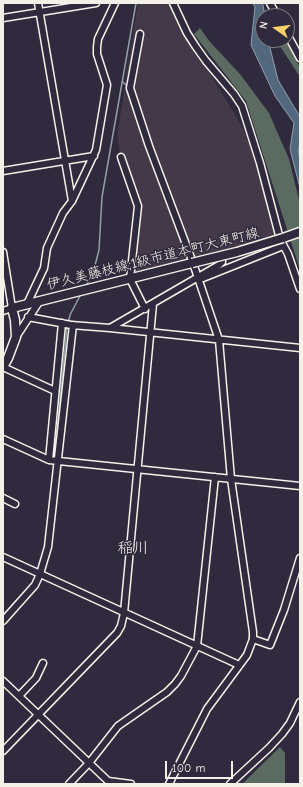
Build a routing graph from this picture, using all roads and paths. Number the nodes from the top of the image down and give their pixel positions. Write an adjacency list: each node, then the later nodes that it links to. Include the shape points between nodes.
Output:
1 (38, 3): 5 (street)
2 (96, 3): 5 (street)
3 (115, 3): 10 (street, via 102,29 97,47 107,84)
4 (173, 3): 16 (street, via 196,47 242,106)
5 (40, 11): 6 (street); 12 (street)
6 (3, 18)
7 (140, 34): 19 (street, via 130,88)
8 (295, 48): 9 (street)
9 (300, 58)
10 (94, 156): 12 (street); 14 (street)
11 (121, 157): 21 (street, via 138,206)
12 (66, 160): 13 (street); 14 (street)
13 (3, 170)
14 (72, 201): 24 (street, via 63,213 47,248 44,268)
15 (300, 232): 16 (main road, 伊久美藤枝線;1級市道本町大東町線)
16 (282, 242): 18 (main road, 伊久美藤枝線;1級市道本町大東町線, bridge); 20 (street, via 204,278); 22 (street)
17 (3, 252): 26 (street)
18 (222, 256): 19 (main road, 伊久美藤枝線;1級市道本町大東町線, bridge); 20 (street, via 219,265)
19 (193, 263): 20 (street); 21 (main road, 伊久美藤枝線;1級市道本町大東町線)
20 (197, 278): 25 (street); 35 (street)
21 (130, 279): 23 (main road, 伊久美藤枝線;1級市道本町大東町線); 27 (street)
22 (300, 289)
23 (39, 302): 24 (main road, 伊久美藤枝線;1級市道本町大東町線); 29 (street)
24 (27, 304): 26 (main road, 伊久美藤枝線;1級市道本町大東町線)
25 (153, 304): 27 (street); 33 (street)
26 (12, 308): 28 (street); 34 (main road)
27 (145, 308): 32 (street)
28 (3, 311)
29 (28, 317): 30 (street); 34 (street)
30 (62, 323): 31 (street); 38 (street)
31 (72, 325): 32 (street); 41 (street)
32 (110, 328): 33 (street)
33 (151, 333): 35 (street); 42 (street)
34 (16, 337): 37 (main road)
35 (219, 340): 36 (street); 44 (street)
36 (300, 348)
37 (3, 367): 38 (street)
38 (55, 391): 40 (street)
39 (3, 439): 40 (street)
40 (49, 460): 41 (street)
41 (57, 461): 42 (street); 50 (street, via 50,534)
42 (138, 469): 43 (street); 51 (street)
43 (215, 477): 44 (street); 54 (street)
44 (231, 478): 45 (street); 53 (street, via 254,632)
45 (300, 486)
46 (3, 498): 47 (street)
47 (15, 504)
48 (3, 557): 50 (street)
49 (300, 558): 53 (street, via 270,645)
50 (40, 574): 51 (street); 52 (street, via 35,585)
51 (124, 613): 54 (street); 60 (street, via 117,633)
52 (3, 621)
53 (253, 640): 56 (street, via 247,655)
54 (197, 646): 56 (street); 62 (street, via 175,684 118,726)
55 (43, 663): 58 (street, via 36,678)
56 (239, 665): 65 (street, via 207,709)
57 (3, 681): 58 (street)
58 (19, 696): 60 (street)
59 (300, 702): 66 (street, via 282,734)
60 (38, 715): 61 (street); 62 (street)
61 (3, 751)
62 (88, 763): 63 (street); 64 (street, via 108,781)
63 (69, 784)
64 (131, 784)
65 (169, 784)
66 (230, 784)

